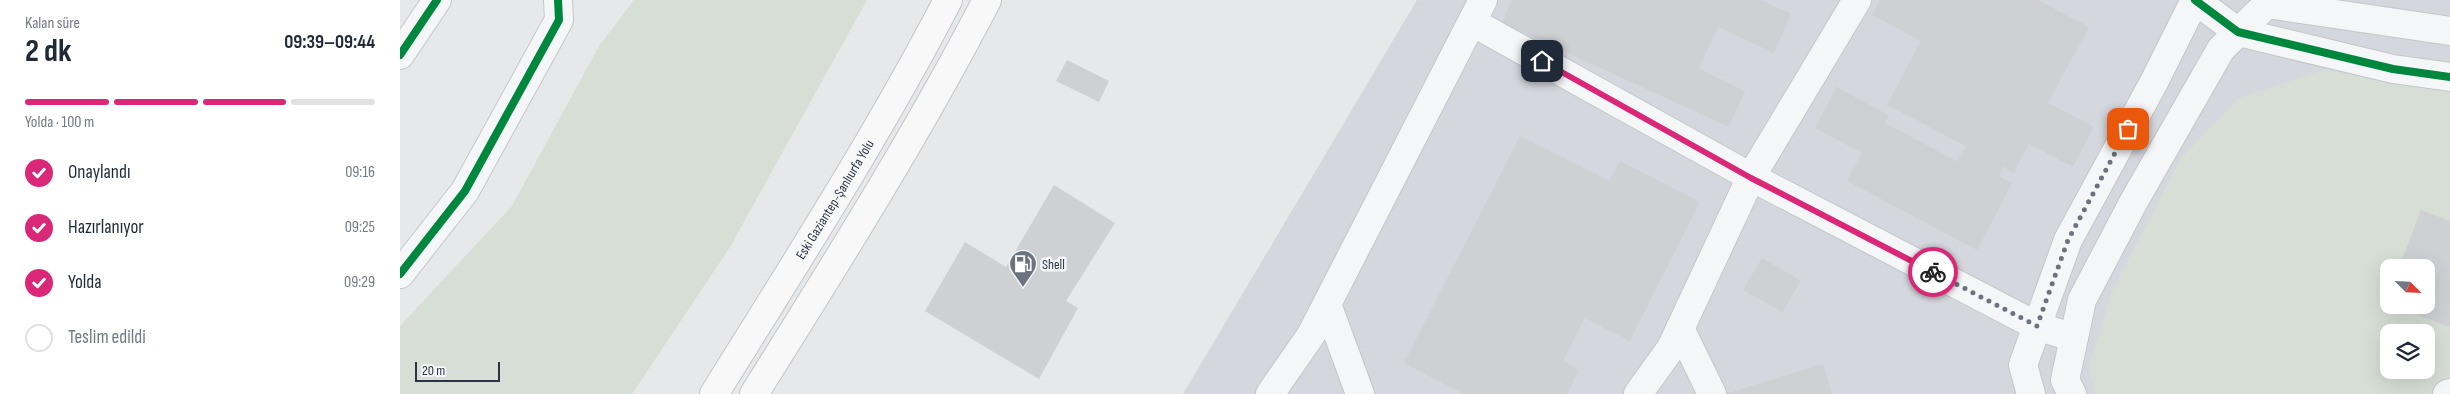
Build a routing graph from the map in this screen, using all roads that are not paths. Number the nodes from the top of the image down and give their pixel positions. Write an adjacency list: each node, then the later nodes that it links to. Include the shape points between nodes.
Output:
1 (437, 0): 11 (street)
2 (558, 0): 14 (street, via 559,20 465,191)
3 (948, 0): 19 (main road, Eski Gaziantep-Şanlıurfa Yolu, via 827,211)
4 (987, 0): 20 (main road, via 953,65 836,263)
5 (1857, 0): 13 (street)
6 (2195, 0): 10 (street); 16 (street, via 2068,240)
7 (2266, 2): 9 (street); 10 (street)
8 (1478, 11): 13 (street); 15 (street)
9 (2450, 31)
10 (2238, 32): 12 (street, via 2393,69); 18 (street, via 2221,50 2134,201 2082,300)
11 (400, 55)
12 (2450, 77)
13 (1751, 178): 16 (street); 17 (street)
14 (400, 274)
15 (1327, 304): 21 (street, via 1311,335); 22 (street)
16 (2037, 326): 18 (street); 25 (street, via 2023,365)
17 (1680, 328): 23 (street, via 1671,348); 24 (street)
18 (2074, 338): 26 (street, via 2066,380)
19 (714, 394)
20 (754, 394)
21 (1270, 394)
22 (1360, 394)
23 (1638, 394)
24 (1712, 394)
25 (2030, 394)
26 (2072, 394)

